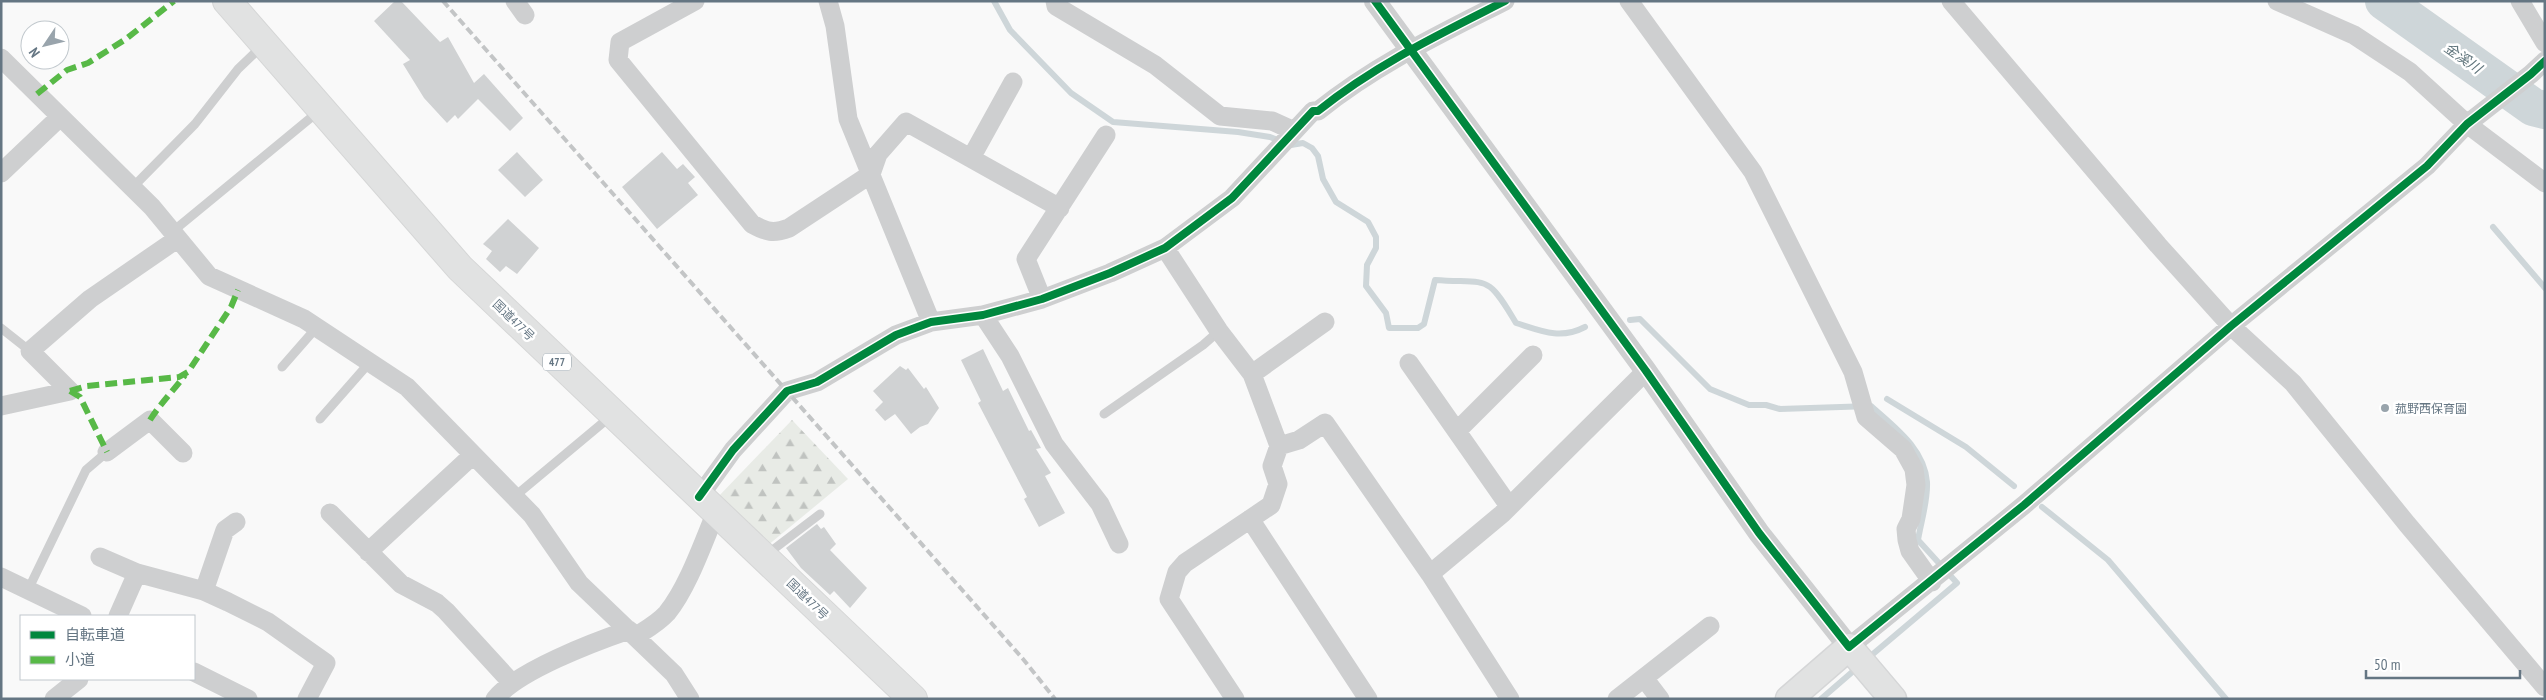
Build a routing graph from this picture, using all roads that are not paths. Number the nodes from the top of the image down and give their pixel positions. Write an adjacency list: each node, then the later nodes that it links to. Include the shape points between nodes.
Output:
1 (227, 1): 12 (highway, 国道477号 / 477)
2 (694, 1): 24 (street, via 620,42 618,60 752,224 777,233 789,228)
3 (828, 1): 24 (street, via 835,26 848,120)
4 (1055, 1): 20 (street, via 1056,6 1087,26 1155,64 1220,116 1272,122)
5 (1375, 1): 13 (street)
6 (1505, 1): 13 (street)
7 (1629, 1): 68 (street, via 1753,172 1853,372 1866,417 1903,450 1914,469 1916,485 1906,540 1910,551)
8 (1951, 1): 34 (street, via 2158,246)
9 (2277, 1): 19 (street, via 2354,35 2410,72)
10 (2520, 1): 11 (street)
11 (2545, 43)
12 (264, 45): 17 (highway, 国道477号 / 477); 26 (lane, via 238,69 195,124)
13 (1409, 49): 20 (street, via 1346,88 1318,111 1313,111); 43 (street)
14 (1, 58): 18 (street)
15 (2545, 60): 19 (street)
16 (1013, 82): 22 (street)
17 (320, 110): 28 (lane); 46 (highway, 国道477号 / 477, via 460,268)
18 (60, 117): 23 (street); 26 (street)
19 (2467, 124): 25 (street); 34 (street, via 2427,166)
20 (1292, 133): 29 (street, via 1232,198)
21 (1106, 135): 27 (street)
22 (971, 158): 24 (street, via 906,122 878,154); 27 (street)
23 (1, 173)
24 (871, 174): 32 (street)
25 (2545, 183)
26 (132, 188): 28 (street)
27 (1060, 208): 30 (street, via 1026,259)
28 (175, 235): 35 (street, via 209,276); 38 (street, via 90,299)
29 (1165, 248): 30 (street); 37 (street)
30 (1042, 299): 31 (street)
31 (983, 315): 32 (street); 61 (street, via 1010,356 1054,444 1100,504)
32 (931, 322): 55 (street, via 896,336 816,382 787,391 733,450)
33 (1325, 322): 44 (street)
34 (2231, 326): 68 (street); 80 (street, via 2293,383)
35 (317, 327): 40 (street); 42 (lane)
36 (1, 328): 38 (lane)
37 (1219, 331): 44 (street); 47 (lane)
38 (30, 351): 45 (street, via 70,391)
39 (1533, 355): 49 (street)
40 (370, 362): 48 (lane); 53 (street, via 407,387)
41 (1409, 363): 49 (street)
42 (282, 367)
43 (1646, 371): 56 (street); 75 (street, via 1759,533)
44 (1252, 374): 50 (street)
45 (1, 406)
46 (612, 414): 54 (lane); 55 (highway, 国道477号 / 477)
47 (1104, 414)
48 (320, 419)
49 (1457, 431): 56 (street)
50 (1279, 446): 59 (street, via 1272,466 1278,484 1271,505); 66 (street, via 1299,440 1325,423)
51 (107, 452): 52 (street, via 150,420); 69 (lane, via 86,470)
52 (183, 453)
53 (473, 455): 54 (street); 62 (street)
54 (514, 497): 74 (street, via 532,515 579,583)
55 (708, 505): 64 (highway, 国道477号 / 477); 74 (street, via 694,565 667,612 655,625)
56 (1510, 506): 66 (street)
57 (330, 513): 62 (street)
58 (820, 514): 64 (lane)
59 (1250, 519): 87 (street, via 1185,563 1177,572 1169,599); 88 (street)
60 (236, 522): 70 (street, via 225,530)
61 (1119, 544)
62 (368, 552): 79 (street, via 401,584 441,607)
63 (100, 557): 65 (street)
64 (763, 557): 86 (highway, 国道477号 / 477)
65 (137, 573): 70 (street); 72 (street)
66 (1430, 574): 89 (street)
67 (1, 576): 69 (street)
68 (1933, 580): 75 (street)
69 (28, 590): 71 (street)
70 (204, 591): 83 (street, via 268,622 326,663)
71 (80, 615)
72 (118, 615)
73 (1710, 626): 77 (street)
74 (632, 633): 79 (street, via 587,645); 85 (street, via 674,674)
75 (1851, 650): 92 (main road); 93 (main road)
76 (195, 672): 82 (street)
77 (1644, 678): 90 (street); 91 (street)
78 (78, 680): 81 (street)
79 (511, 682): 84 (street)
80 (2545, 687)
81 (54, 699)
82 (248, 699)
83 (307, 699)
84 (495, 699)
85 (690, 699)
86 (913, 699)
87 (1235, 699)
88 (1368, 699)
89 (1510, 699)
90 (1617, 699)
91 (1660, 699)
92 (1789, 699)
93 (1893, 699)

